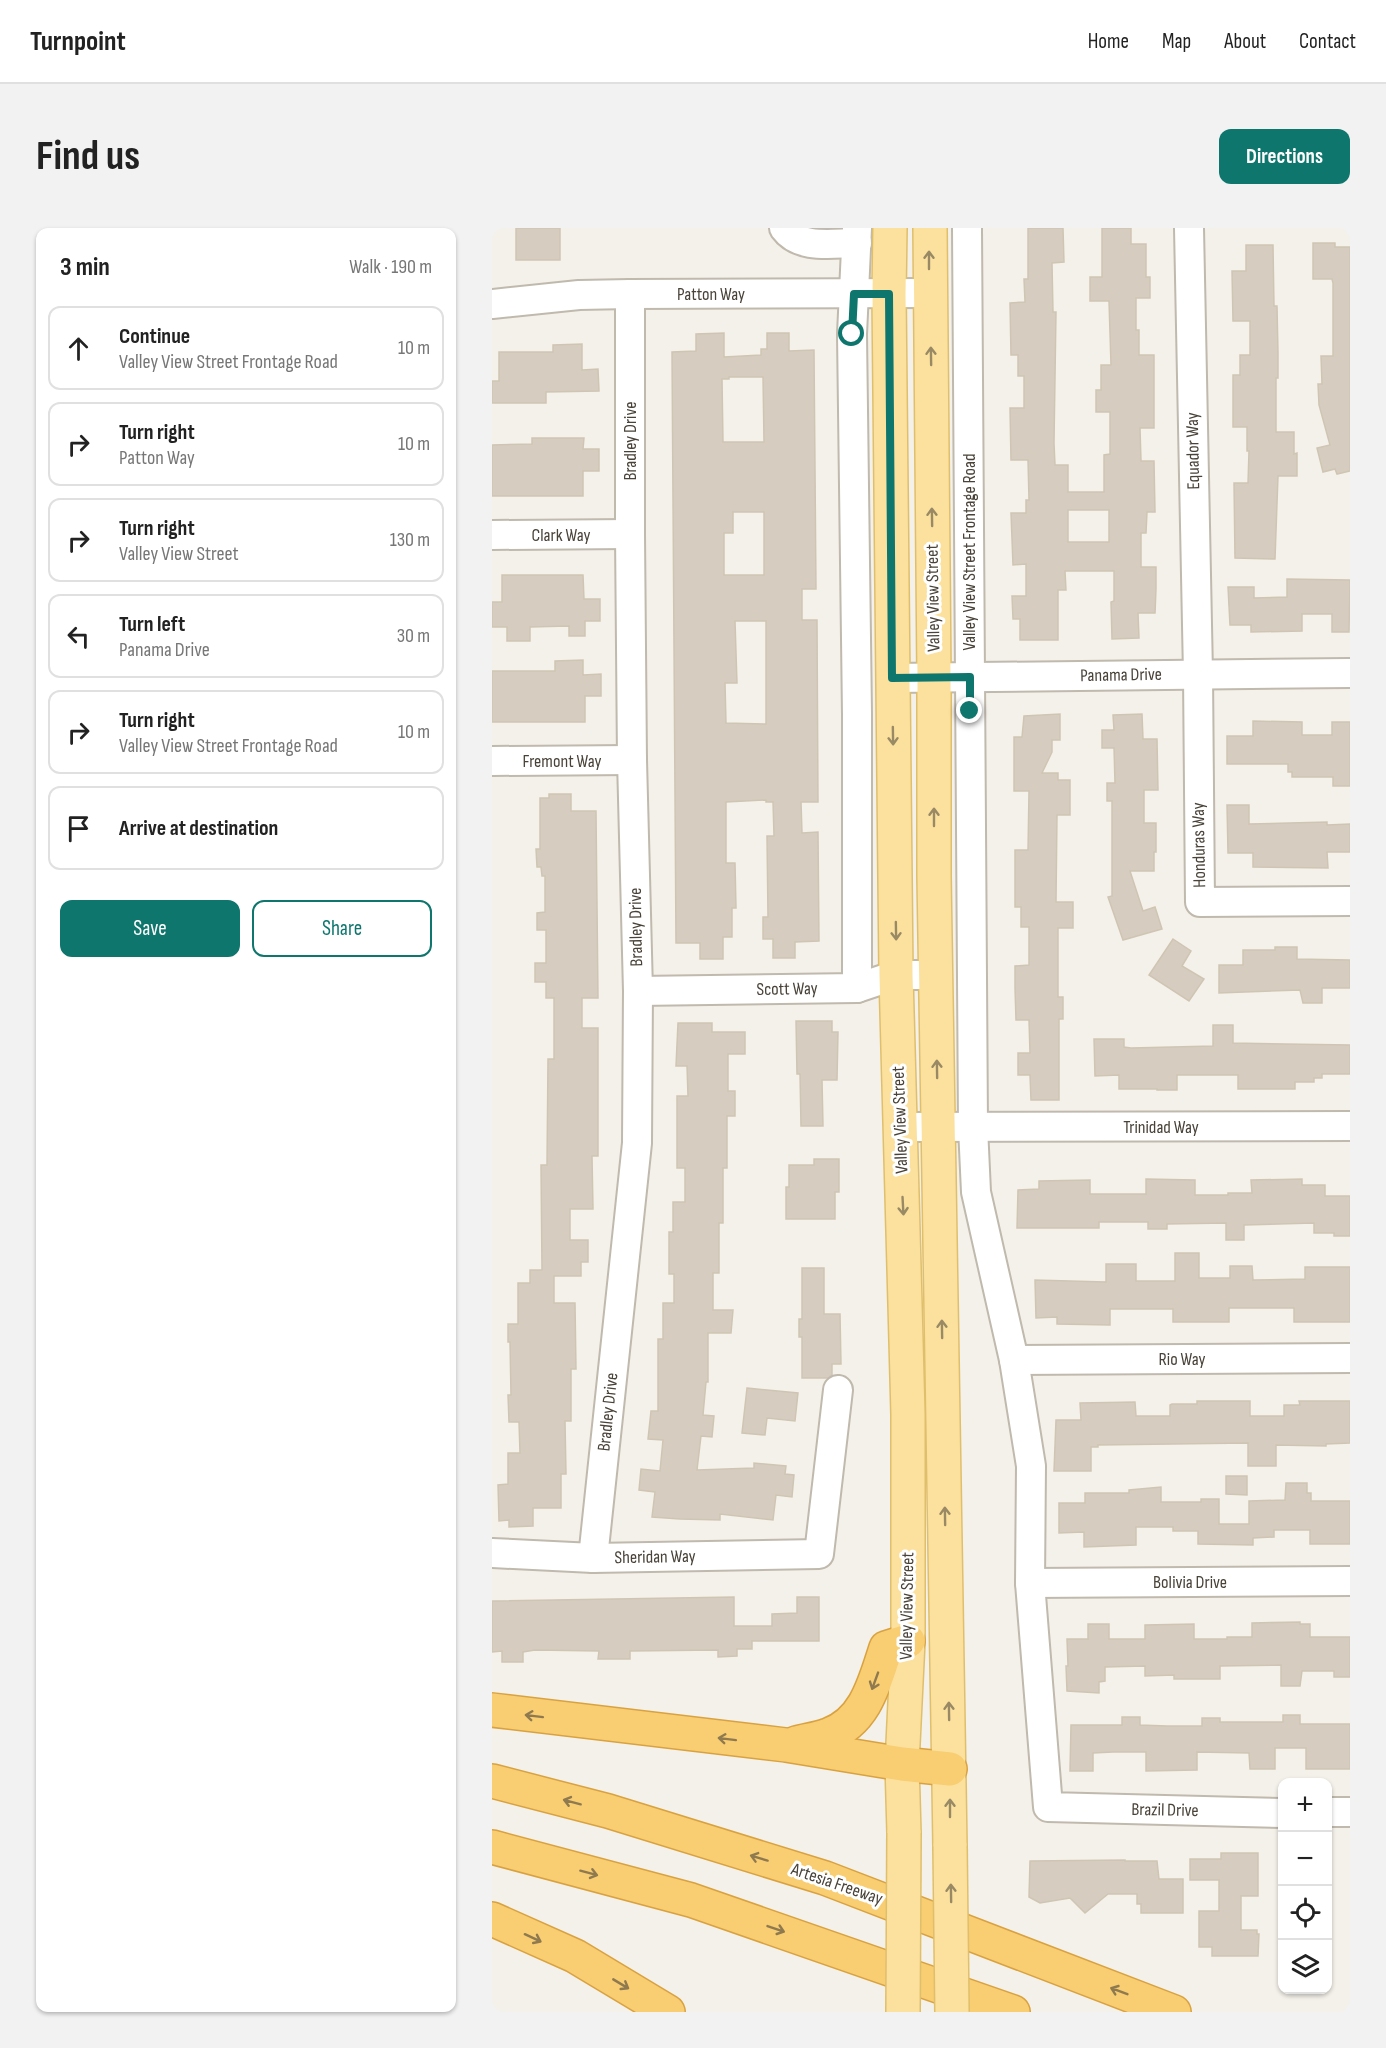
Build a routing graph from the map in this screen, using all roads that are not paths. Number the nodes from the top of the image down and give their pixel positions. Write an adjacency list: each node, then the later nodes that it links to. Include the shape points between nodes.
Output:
1 (784, 228): 6 (street, via 798,240 814,243)
2 (890, 228): 10 (main road, Valley View Street)
3 (930, 228): 7 (main road, Valley View Street, one-way to 3)
4 (967, 228): 16 (street, Valley View Street Frontage Road)
5 (1189, 228): 15 (street, Equador Way)
6 (857, 235): 9 (street)
7 (930, 293): 10 (street, Patton Way); 18 (main road, Valley View Street, one-way to 7)
8 (630, 294): 9 (street, Patton Way); 11 (street, Patton Way); 12 (street, Bradley Drive)
9 (854, 294): 10 (street, Patton Way); 24 (street)
10 (889, 294): 17 (main road, Valley View Street)
11 (492, 304)
12 (630, 534): 13 (street, Clark Way); 19 (street, Bradley Drive)
13 (492, 536)
14 (1350, 673): 15 (street, Panama Drive)
15 (1198, 674): 16 (street, Panama Drive); 21 (street, Honduras Way, via 1200,902)
16 (970, 677): 18 (street, Panama Drive); 28 (street, Valley View Street Frontage Road)
17 (892, 678): 18 (street, Panama Drive); 22 (main road, Valley View Street, one-way to 22)
18 (934, 678): 23 (main road, Valley View Street, one-way to 18)
19 (632, 760): 20 (street, Fremont Way); 25 (street, Bradley Drive)
20 (492, 761)
21 (1350, 901)
22 (896, 975): 23 (street, Scott Way); 24 (street, Scott Way); 27 (main road, Valley View Street)
23 (935, 975): 29 (main road, Valley View Street, one-way to 23)
24 (857, 988): 25 (street, Scott Way)
25 (638, 991): 34 (street, Bradley Drive, via 637,1143)
26 (1350, 1126): 28 (street, Trinidad Way)
27 (900, 1127): 29 (street, Trinidad Way); 37 (main road, Valley View Street, one-way to 37, via 908,1414)
28 (973, 1127): 29 (street, Trinidad Way); 31 (street, via 976,1192)
29 (938, 1128): 41 (main road, Valley View Street, one-way to 29)
30 (1350, 1358): 31 (street, Rio Way)
31 (1014, 1360): 36 (street, via 1031,1466)
32 (838, 1390): 34 (street, Sheridan Way, via 819,1554)
33 (492, 1553): 34 (street, Sheridan Way)
34 (593, 1558)
35 (1350, 1581): 36 (street, Bolivia Drive)
36 (1030, 1583): 45 (street, Brazil Drive, via 1048,1807)
37 (908, 1641): 39 (highway, one-way to 39, via 886,1648 867,1701 853,1720 829,1735); 40 (main road, Valley View Street)
38 (492, 1710): 39 (highway, one-way to 38)
39 (786, 1745): 40 (highway)
40 (902, 1764): 41 (highway); 49 (main road, Valley View Street, bridge)
41 (950, 1769): 50 (main road, Valley View Street, one-way to 41, bridge)
42 (492, 1781): 52 (highway, Artesia Freeway, one-way to 42, via 825,1878 608,1811)
43 (1332, 1812): 44 (street)
44 (1350, 1812)
45 (1278, 1813)
46 (492, 1847): 51 (highway, one-way to 51, via 691,1900)
47 (492, 1919): 48 (highway, one-way to 48, via 575,1956)
48 (668, 2012)
49 (903, 2012)
50 (952, 2012)
51 (1013, 2012)
52 (1174, 2012)

